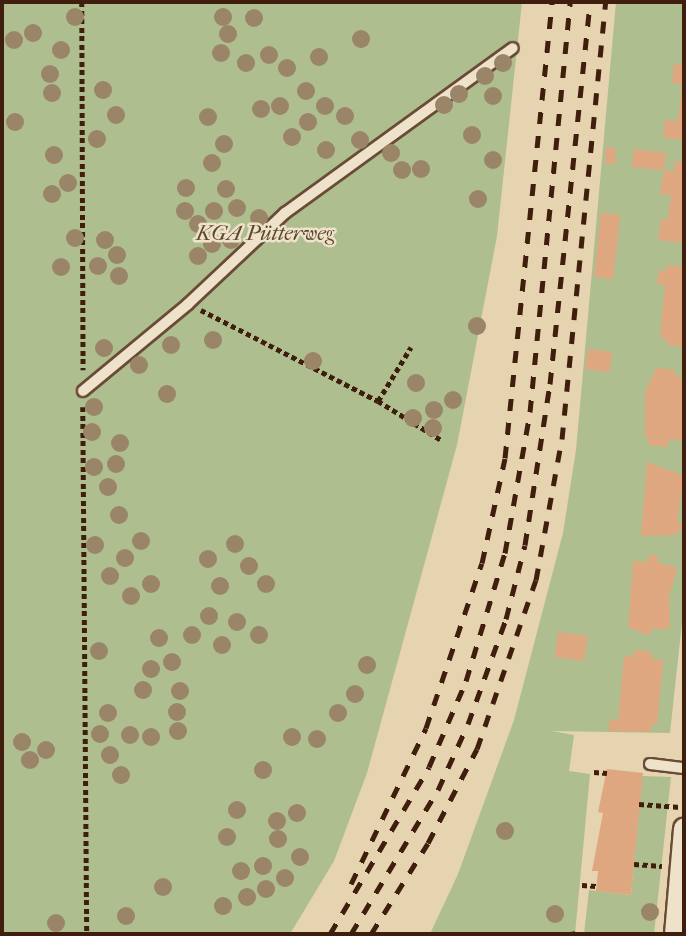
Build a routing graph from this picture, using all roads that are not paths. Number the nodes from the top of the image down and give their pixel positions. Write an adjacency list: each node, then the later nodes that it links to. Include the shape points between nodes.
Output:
1 (513, 48): 2 (lane, via 285,213 188,304)
2 (83, 391)
3 (650, 764): 4 (lane)
4 (684, 768)
5 (684, 828): 6 (street)
6 (674, 934)

